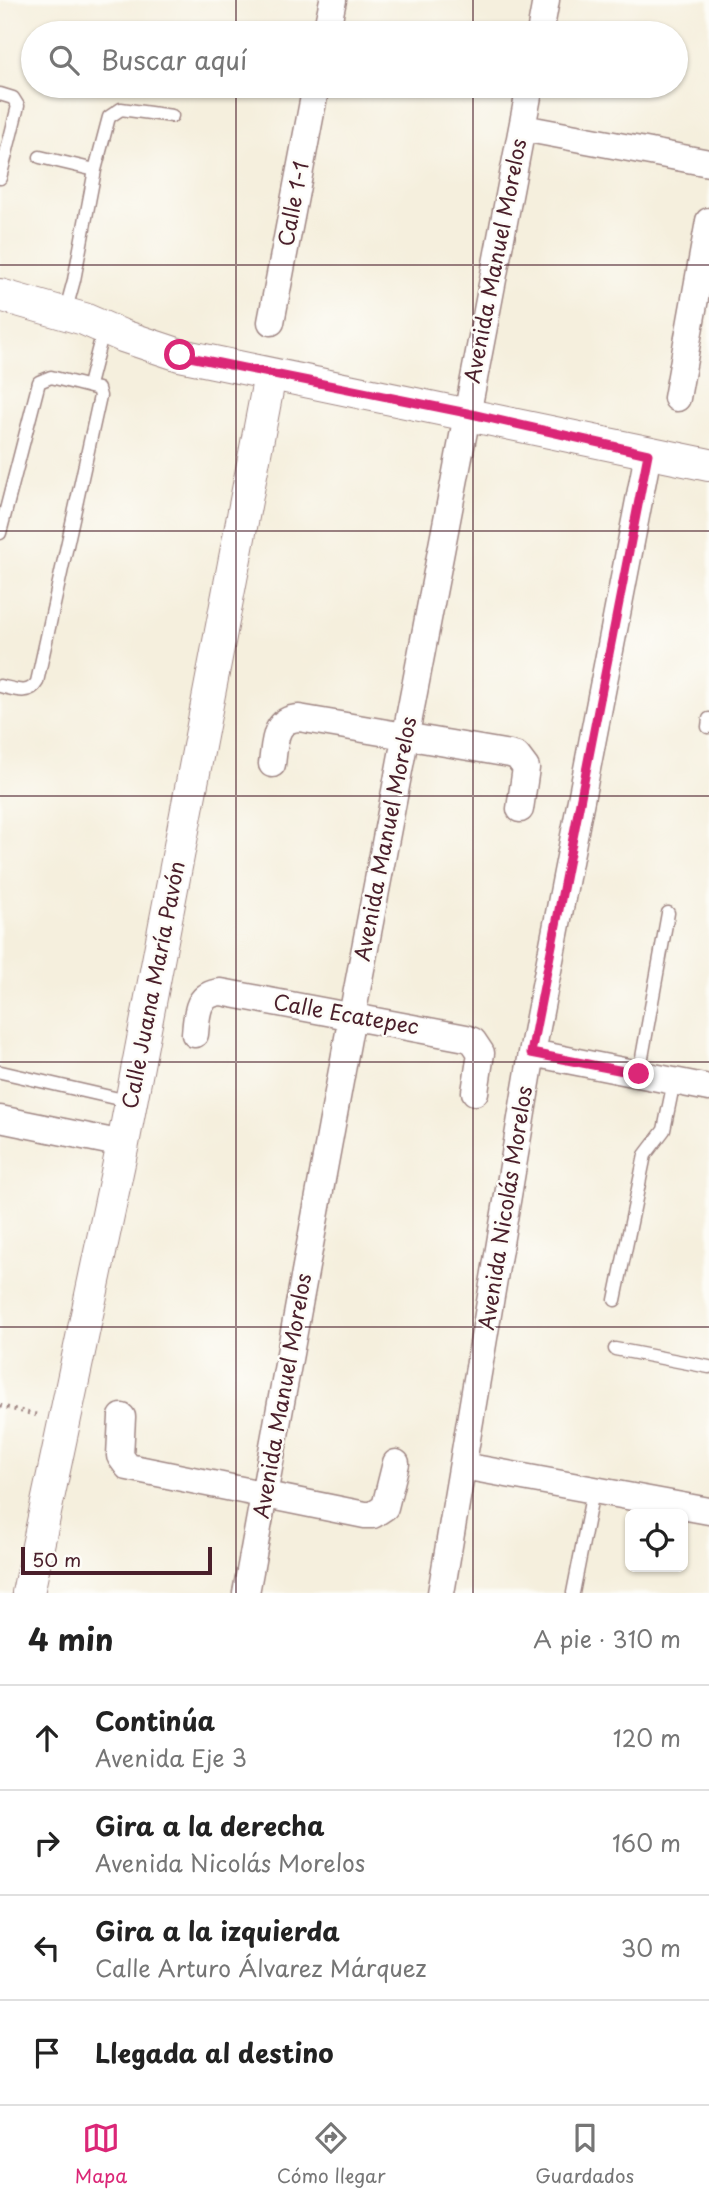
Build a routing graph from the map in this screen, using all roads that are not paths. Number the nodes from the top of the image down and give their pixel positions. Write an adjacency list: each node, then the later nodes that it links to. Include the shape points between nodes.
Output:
1 (333, 0): 3 (street)
2 (546, 0): 4 (street)
3 (329, 21)
4 (542, 21)
5 (0, 94): 10 (lane, via 13,98 18,106)
6 (314, 98): 18 (street, Calle 1-1)
7 (528, 98): 9 (street, Avenida Manuel Morelos)
8 (172, 116): 13 (lane, via 128,109 114,112 106,123)
9 (523, 128): 12 (street); 23 (street, Avenida Manuel Morelos)
10 (5, 139): 14 (lane)
11 (40, 157): 13 (lane)
12 (709, 163)
13 (95, 170): 17 (lane)
14 (0, 178)
15 (709, 221): 22 (street)
16 (0, 295): 17 (street)
17 (65, 313): 19 (street)
18 (271, 322)
19 (104, 327): 20 (street, via 180,355); 21 (lane)
20 (270, 375): 23 (street); 40 (street, Calle Juana María Pavón)
21 (89, 386): 26 (lane, via 51,377 39,382); 27 (lane, via 98,389 100,397 37,682 28,691)
22 (677, 398)
23 (467, 413): 24 (street); 28 (street, Avenida Manuel Morelos)
24 (648, 454): 25 (street); 34 (street, Avenida Nicolás Morelos)
25 (709, 465)
26 (0, 533)
27 (0, 686)
28 (406, 737): 29 (street, via 291,718 279,726); 30 (street, via 517,757 526,768); 32 (street, Avenida Manuel Morelos)
29 (272, 764)
30 (520, 809)
31 (668, 913): 36 (lane)
32 (352, 1016): 33 (street, Calle Ecatepec, via 213,993 201,1002); 39 (street, Calle Ecatepec, via 473,1041 481,1053); 50 (street, Avenida Manuel Morelos)
33 (195, 1034)
34 (531, 1053): 36 (street); 48 (street, Avenida Nicolás Morelos)
35 (1, 1072): 40 (lane)
36 (639, 1074): 37 (street)
37 (674, 1081): 38 (street); 43 (lane, via 664,1130 645,1155)
38 (709, 1088)
39 (475, 1092)
40 (132, 1102): 42 (street, Calle Juana María Pavón)
41 (0, 1119): 42 (street)
42 (124, 1144): 52 (street, Calle Juana María Pavón)
43 (615, 1300)
44 (615, 1349): 45 (lane)
45 (709, 1367)
46 (122, 1417): 50 (street, via 120,1456 128,1467)
47 (396, 1462): 50 (street, via 388,1500 373,1515)
48 (463, 1466): 49 (street); 54 (street, Avenida Nicolás Morelos)
49 (593, 1491): 51 (street); 55 (lane)
50 (265, 1494): 53 (street, Avenida Manuel Morelos)
51 (709, 1511)
52 (29, 1593)
53 (246, 1593)
54 (441, 1593)
55 (573, 1593)

